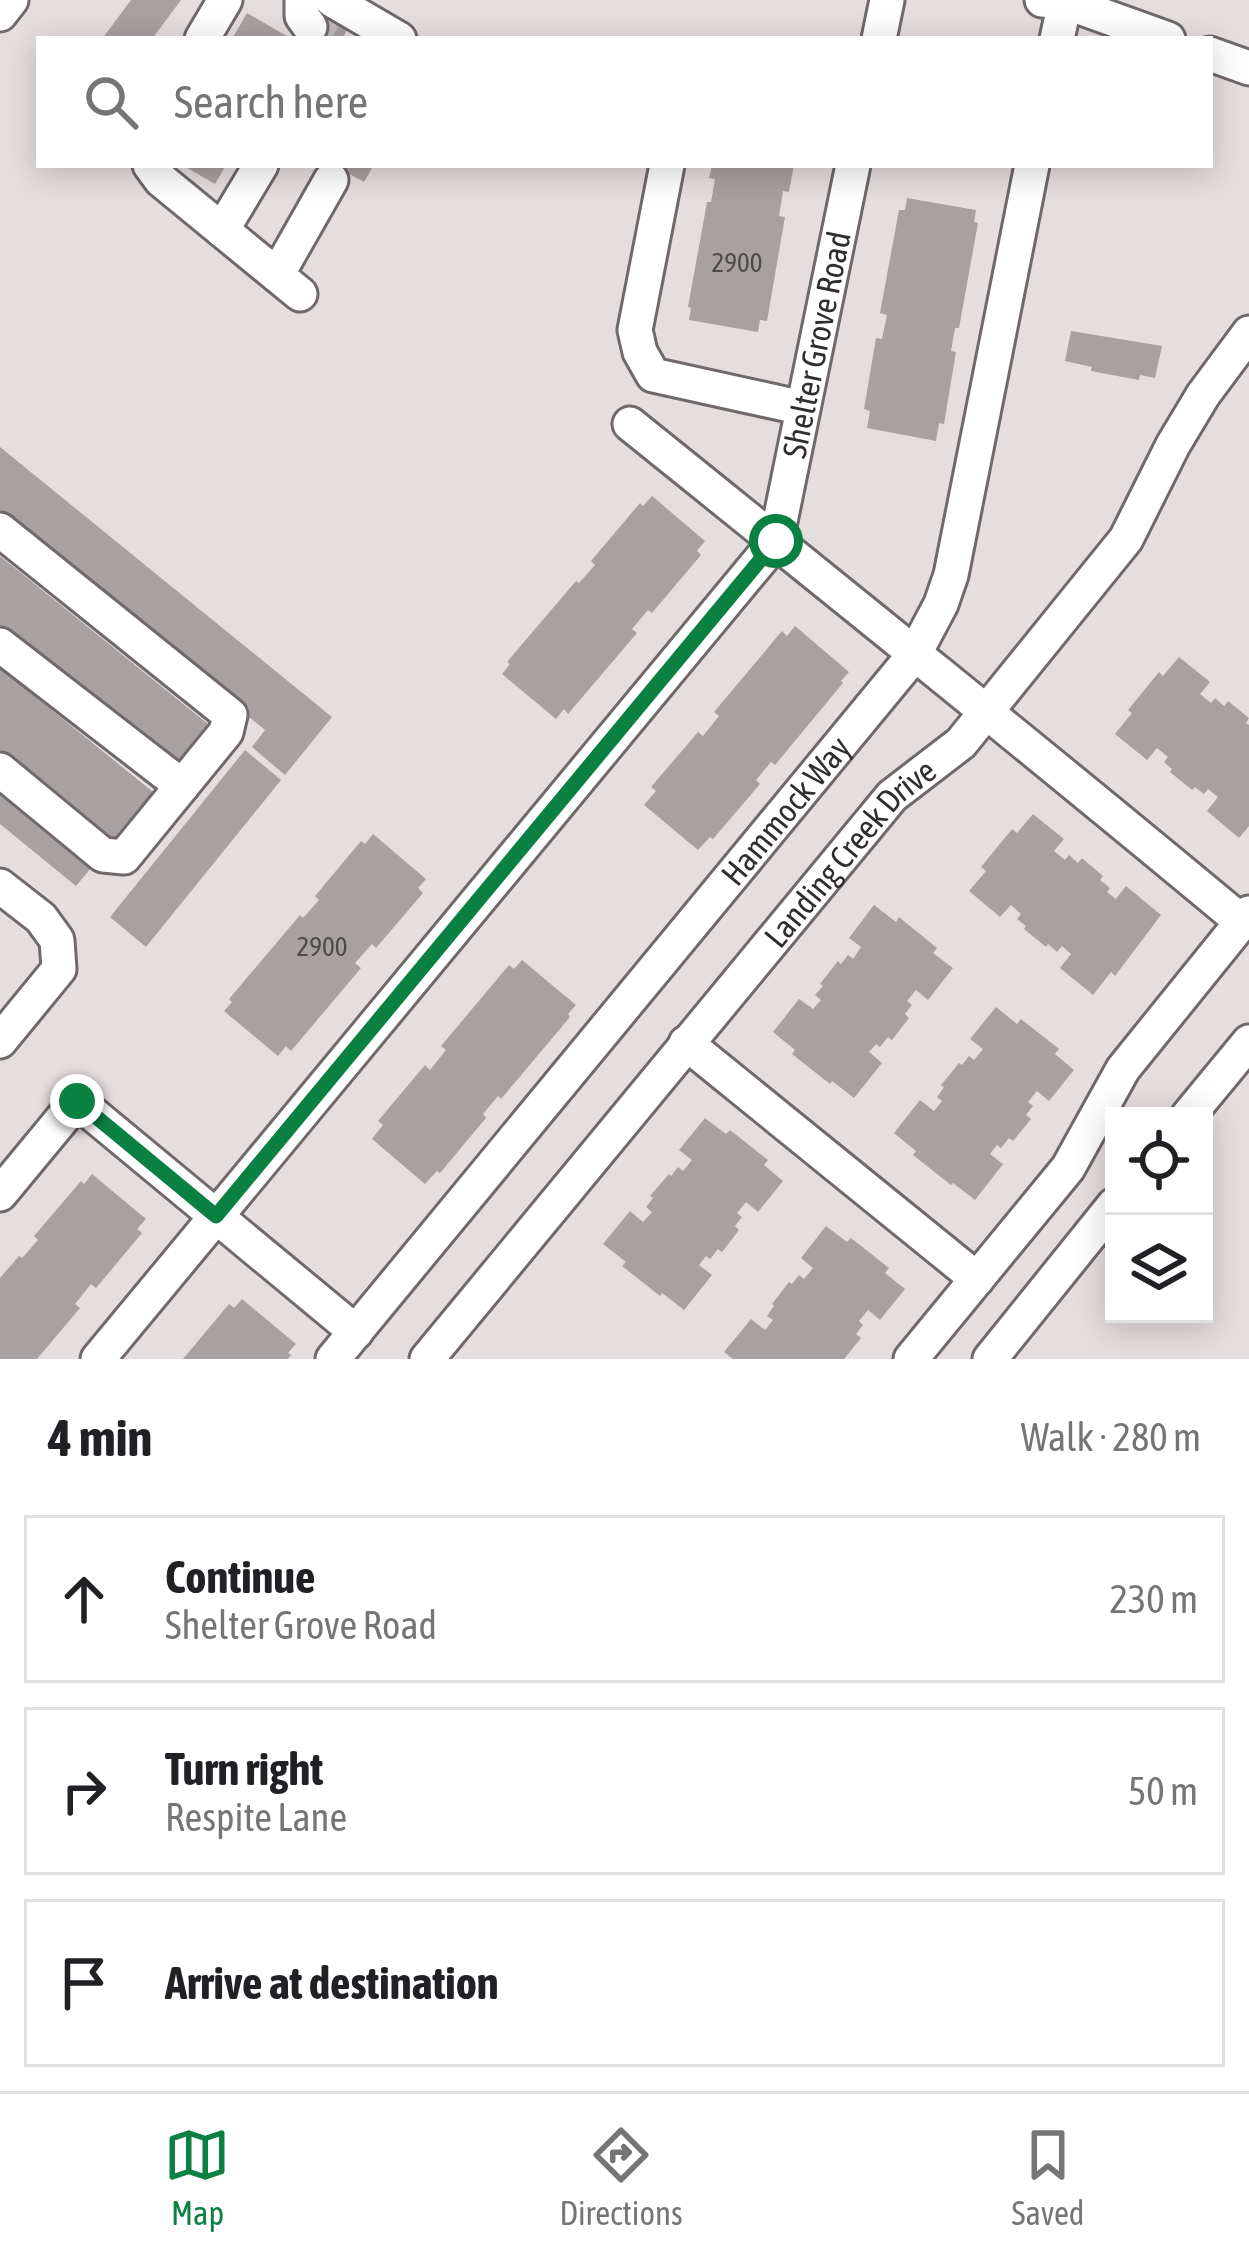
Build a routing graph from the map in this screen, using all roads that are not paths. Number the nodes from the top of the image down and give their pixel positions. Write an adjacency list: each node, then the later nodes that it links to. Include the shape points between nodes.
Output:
1 (11, 0): 6 (street)
2 (225, 0): 8 (street)
3 (332, 0): 7 (street)
4 (887, 0): 9 (street)
5 (1053, 1): 10 (street); 11 (street)
6 (0, 14)
7 (377, 34)
8 (204, 36)
9 (880, 36)
10 (1057, 36)
11 (1159, 36)
12 (1213, 55): 13 (street)
13 (1249, 68)
14 (152, 168): 20 (street)
15 (259, 168): 20 (street)
16 (666, 168): 22 (street, via 635,330 653,375)
17 (852, 168): 22 (street, Shelter Grove Road)
18 (1031, 168): 27 (street, Hammock Way, via 951,574)
19 (332, 180): 20 (street, via 288,285)
20 (223, 230)
21 (1249, 333): 28 (street, Landing Creek Drive, via 1203,395 1126,539)
22 (803, 408): 25 (street, Shelter Grove Road)
23 (630, 424): 25 (street)
24 (0, 530): 30 (street, via 230,715 226,732)
25 (776, 541): 27 (street); 39 (street, Shelter Grove Road)
26 (0, 645): 30 (street)
27 (914, 655): 28 (street); 41 (street, Hammock Way)
28 (987, 710): 32 (street); 35 (street, Landing Creek Drive, via 961,743 892,796)
29 (0, 770): 30 (street, via 103,855 124,856)
30 (182, 786)
31 (0, 886): 33 (street, via 57,940 59,970)
32 (1245, 918): 40 (street, via 1123,1069 1068,1168)
33 (0, 1041)
34 (1249, 1042): 36 (street)
35 (686, 1043): 40 (street); 44 (street, Landing Creek Drive)
36 (1195, 1107)
37 (0, 1194): 39 (street, via 77,1101)
38 (1106, 1215): 46 (street)
39 (216, 1216): 41 (street); 42 (street, Shelter Grove Road)
40 (976, 1279): 45 (street)
41 (356, 1332): 43 (street, Hammock Way)
42 (98, 1359)
43 (333, 1359)
44 (427, 1359)
45 (911, 1359)
46 (990, 1359)

